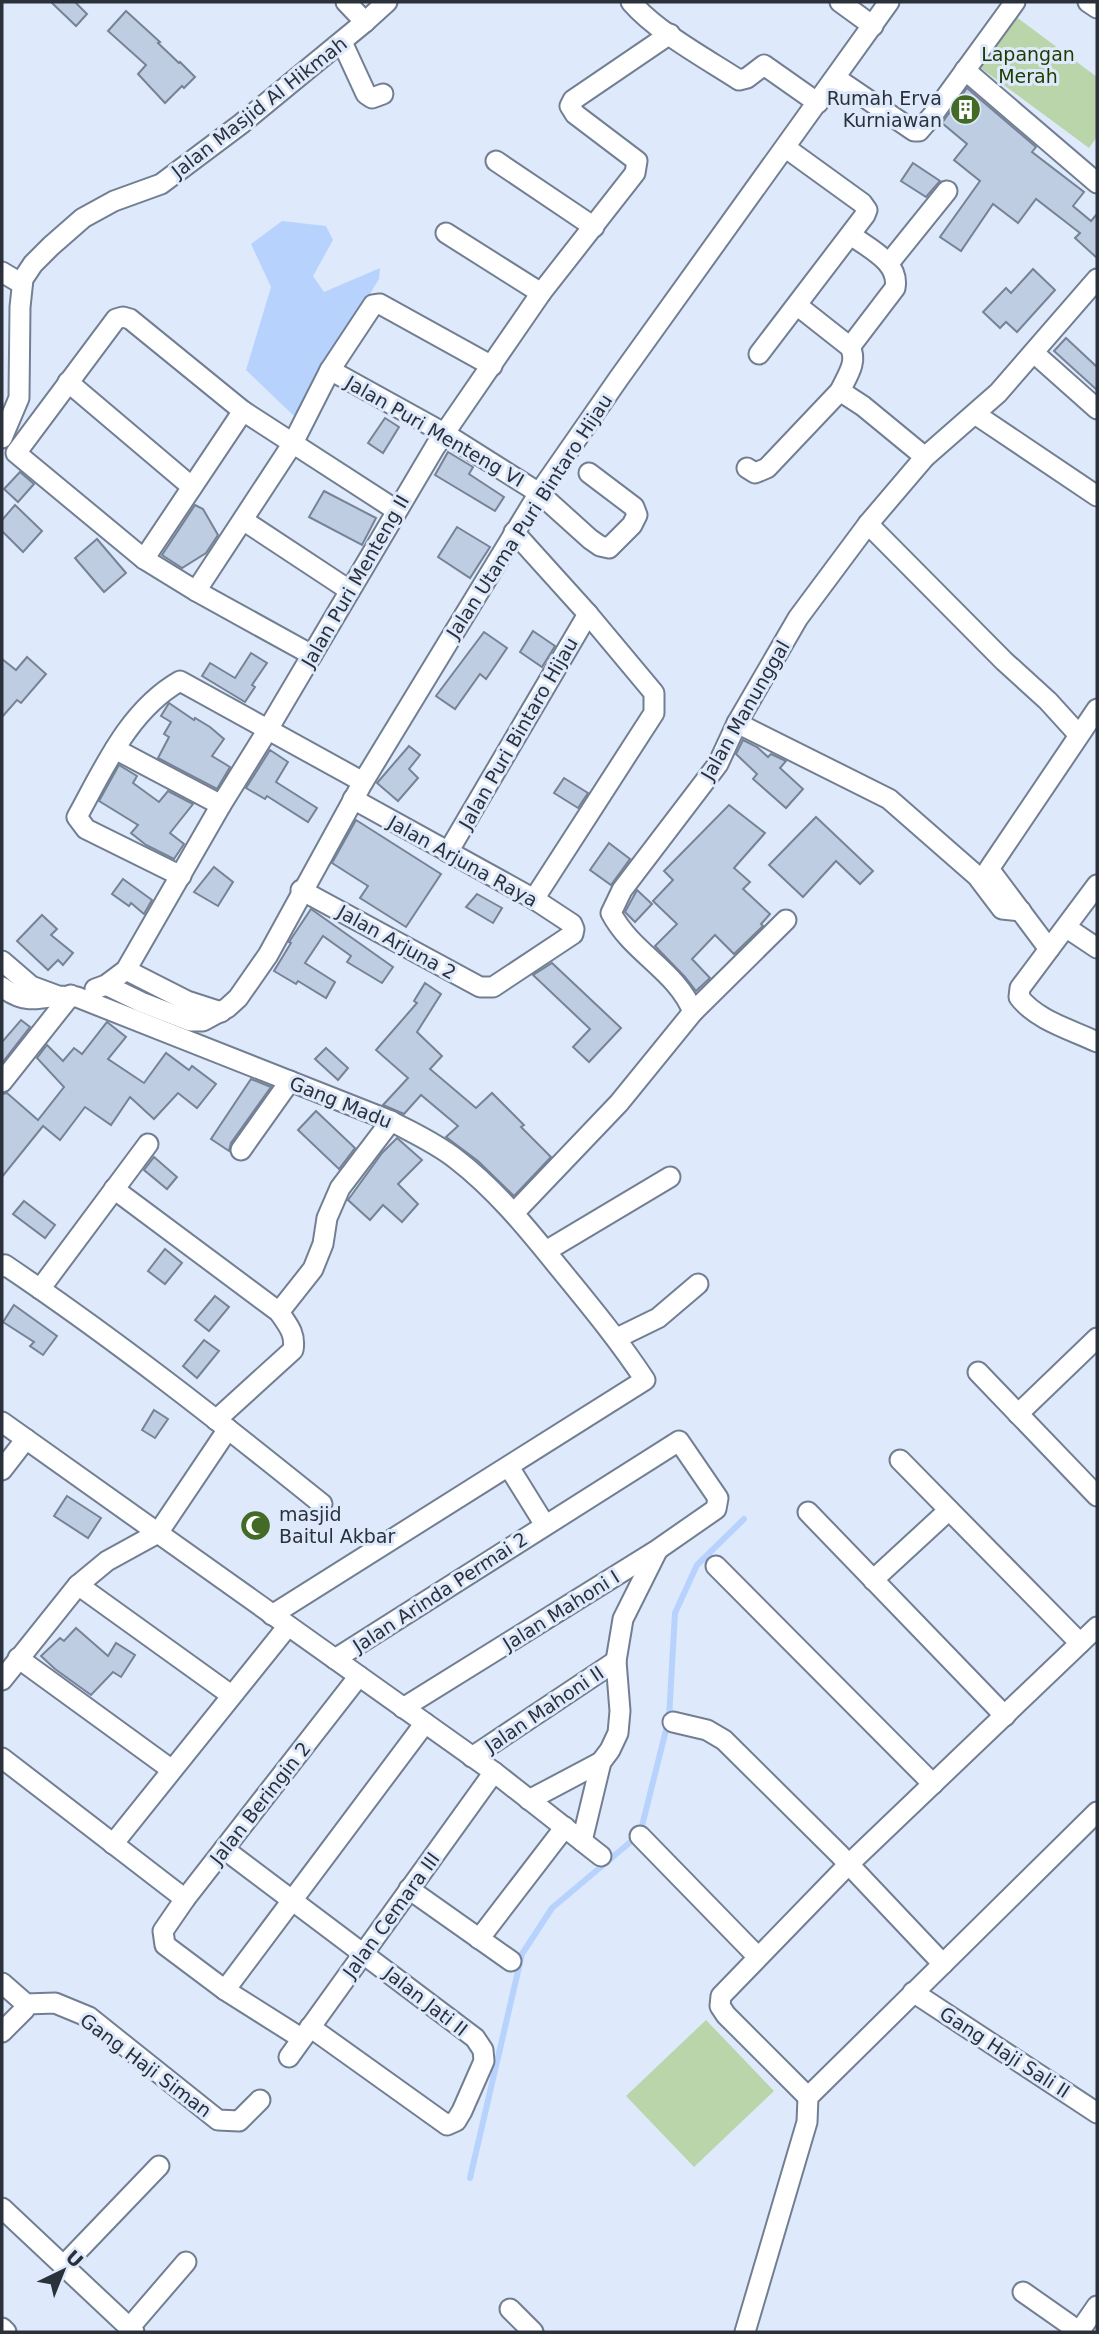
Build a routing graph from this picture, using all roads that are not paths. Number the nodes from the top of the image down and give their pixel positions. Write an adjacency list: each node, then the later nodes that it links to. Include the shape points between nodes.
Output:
1 (346, 2): 9 (street)
2 (387, 2): 9 (street, Jalan Masjid Al Hikmah)
3 (631, 2): 11 (street)
4 (840, 2): 10 (street)
5 (890, 2): 10 (street, Jalan Utama Puri Bintaro Hijau)
6 (1015, 2): 13 (street)
7 (1088, 2): 8 (street)
8 (1097, 8)
9 (365, 22): 12 (street, Jalan Masjid Al Hikmah)
10 (873, 26): 14 (street, Jalan Utama Puri Bintaro Hijau)
11 (670, 34): 16 (street, via 739,80 764,65); 21 (street, Jalan Puri Menteng II, via 570,106 637,161 635,173)
12 (342, 41): 15 (street, via 366,93 372,98); 27 (street, Jalan Masjid Al Hikmah, via 161,184 83,218 33,264)
13 (965, 70): 14 (street, via 919,131); 19 (street)
14 (836, 78): 16 (street, Jalan Utama Puri Bintaro Hijau)
15 (383, 94)
16 (818, 103): 17 (street, Jalan Utama Puri Bintaro Hijau)
17 (786, 148): 23 (street, via 862,203 867,210); 47 (street, Jalan Utama Puri Bintaro Hijau)
18 (496, 161): 21 (street)
19 (1097, 183)
20 (947, 191): 24 (street)
21 (594, 227): 28 (street, Jalan Puri Menteng II)
22 (446, 233): 28 (street)
23 (851, 234): 24 (street); 29 (street)
24 (889, 263): 30 (street, via 897,279 895,288)
25 (2, 272): 27 (street)
26 (1097, 279): 31 (street, Jalan Manunggal)
27 (22, 284): 41 (street, via 19,398)
28 (541, 293): 33 (street, Jalan Puri Menteng II)
29 (798, 306): 30 (street); 32 (street)
30 (850, 347): 36 (street, via 855,359)
31 (1034, 353): 37 (street); 39 (street, Jalan Manunggal)
32 (759, 354)
33 (492, 366): 34 (street, via 380,304 368,311); 40 (street, Jalan Puri Menteng II)
34 (330, 370): 40 (street, Jalan Puri Menteng VI); 42 (street)
35 (68, 382): 38 (street, via 123,317); 46 (street); 53 (street, via 16,453)
36 (840, 391): 43 (street); 44 (street, via 767,468 755,473)
37 (1097, 409)
38 (243, 411): 42 (street); 46 (street)
39 (975, 414): 43 (street, Jalan Manunggal); 48 (street)
40 (444, 433): 47 (street, Jalan Puri Menteng VI); 49 (street, Jalan Puri Menteng II)
41 (2, 438)
42 (293, 443): 49 (street); 50 (street)
43 (925, 457): 51 (street, Jalan Manunggal)
44 (747, 468)
45 (589, 472): 47 (street, Jalan Puri Menteng VI, via 634,507 637,515 609,548 590,539)
46 (192, 486): 53 (street)
47 (539, 493): 52 (street, Jalan Utama Puri Bintaro Hijau)
48 (1097, 496)
49 (396, 510): 54 (street, Jalan Puri Menteng II)
50 (243, 520): 54 (street); 55 (street)
51 (868, 524): 59 (street, Jalan Manunggal, via 798,618); 61 (street)
52 (514, 531): 56 (street, Jalan Puri Bintaro Hijau); 63 (street, Jalan Utama Puri Bintaro Hijau)
53 (144, 559): 55 (street)
54 (349, 590): 57 (street, Jalan Puri Menteng II)
55 (197, 591): 57 (street)
56 (588, 614): 65 (street, Jalan Puri Bintaro Hijau); 69 (street, Jalan Puri Bintaro Hijau, via 653,693 654,713)
57 (312, 655): 60 (street, Jalan Puri Menteng II)
58 (1097, 709): 61 (street)
59 (737, 723): 70 (street, via 889,799 977,876 1002,909); 82 (street, Jalan Manunggal, via 718,764 622,890 611,913 638,950 680,987)
60 (267, 731): 62 (street, Jalan Arjuna Raya, via 180,681 136,718); 63 (street, Jalan Arjuna Raya); 64 (street, Jalan Puri Menteng II)
61 (1078, 734): 70 (street, via 989,869)
62 (115, 749): 64 (street); 66 (street, via 78,817 81,824)
63 (358, 790): 65 (street, Jalan Arjuna Raya); 68 (street, Jalan Utama Puri Bintaro Hijau)
64 (221, 805): 66 (street, Jalan Puri Menteng II)
65 (448, 852): 69 (street, Jalan Arjuna Raya)
66 (181, 876): 77 (street, Jalan Puri Menteng II)
67 (1097, 885): 73 (street)
68 (301, 890): 72 (street, Jalan Arjuna 2, via 480,987 493,987 573,934); 81 (street, Jalan Utama Puri Bintaro Hijau, via 258,972 239,998)
69 (534, 899): 72 (street, Jalan Arjuna Raya)
70 (1021, 911): 75 (street)
71 (786, 920): 82 (street)
72 (572, 924)
73 (1067, 928): 74 (street); 75 (street)
74 (1097, 948)
75 (1049, 949): 83 (street, via 1020,988 1019,997 1039,1014)
76 (2, 961): 80 (street, Gang Madu, via 31,986)
77 (126, 970): 78 (street); 81 (street, via 187,1001)
78 (106, 985): 80 (street); 81 (street, Jalan Utama Puri Bintaro Hijau, via 190,1021 203,1021)
79 (2, 987): 80 (street, via 15,997 32,1000)
80 (69, 996): 84 (street, Gang Madu); 85 (street)
81 (221, 1012)
82 (693, 1012): 91 (street, via 619,1103)
83 (1097, 1042)
84 (290, 1081): 86 (street, Gang Madu); 88 (street)
85 (2, 1082)
86 (391, 1121): 91 (street, Gang Madu, via 456,1159); 96 (street, via 340,1188 313,1269)
87 (148, 1144): 90 (street)
88 (241, 1150)
89 (670, 1177): 92 (street)
90 (114, 1188): 95 (street); 96 (street)
91 (514, 1213): 92 (street, Gang Madu)
92 (546, 1251): 97 (street, Gang Madu)
93 (3, 1265): 95 (street)
94 (698, 1284): 97 (street, via 658,1318)
95 (40, 1289): 102 (street)
96 (279, 1312): 102 (street, via 292,1331 293,1350)
97 (617, 1338): 105 (street, Gang Madu, via 645,1380)
98 (1097, 1338): 100 (street)
99 (978, 1372): 100 (street)
100 (1018, 1414): 107 (street)
101 (2, 1422): 103 (street, Jalan Arinda Permai 2)
102 (222, 1424): 108 (street); 113 (street)
103 (26, 1439): 106 (street); 113 (street, Jalan Arinda Permai 2)
104 (900, 1460): 110 (street)
105 (509, 1467): 112 (street, Jalan Arinda Permai 2); 118 (street)
106 (2, 1470)
107 (1095, 1489)
108 (322, 1504)
109 (716, 1508): 112 (street, Jalan Arinda Permai 2, via 718,1498 679,1441); 114 (street, Jalan Mahoni I)
110 (949, 1510): 116 (street); 120 (street)
111 (808, 1512): 116 (street)
112 (545, 1525): 122 (street, Jalan Arinda Permai 2)
113 (158, 1533): 117 (street, via 107,1561); 118 (street, Jalan Arinda Permai 2)
114 (657, 1550): 123 (street, via 623,1619); 127 (street, Jalan Mahoni I)
115 (716, 1566): 136 (street)
116 (873, 1580): 128 (street)
117 (78, 1586): 121 (street); 126 (street)
118 (280, 1620): 122 (street, Jalan Arinda Permai 2); 126 (street)
119 (1097, 1627): 120 (street)
120 (1080, 1643): 128 (street)
121 (18, 1658): 125 (street); 134 (street)
122 (335, 1660): 124 (street, Jalan Arinda Permai 2)
123 (616, 1661): 131 (street, Jalan Mahoni II); 133 (street, via 618,1733)
124 (359, 1676): 127 (street, Jalan Arinda Permai 2); 143 (street, Jalan Beringin 2)
125 (2, 1679)
126 (231, 1695): 134 (street)
127 (404, 1708): 130 (street, Jalan Arinda Permai 2)
128 (1005, 1716): 136 (street)
129 (673, 1722): 145 (street, via 707,1730 724,1740)
130 (425, 1723): 131 (street, Jalan Arinda Permai 2); 148 (street)
131 (472, 1757): 135 (street, Jalan Arinda Permai 2)
132 (2, 1758): 142 (street)
133 (601, 1762): 137 (street); 141 (street)
134 (172, 1770): 142 (street)
135 (494, 1772): 137 (street, Jalan Arinda Permai 2); 146 (street, Jalan Cemara III)
136 (933, 1784): 145 (street)
137 (529, 1800): 139 (street, Jalan Arinda Permai 2)
138 (1097, 1812): 153 (street)
139 (565, 1828): 141 (street, Jalan Arinda Permai 2); 149 (street)
140 (640, 1836): 151 (street)
141 (582, 1842): 144 (street, Jalan Arinda Permai 2)
142 (113, 1844): 147 (street)
143 (224, 1849): 147 (street, Jalan Beringin 2); 148 (street)
144 (601, 1856)
145 (848, 1865): 151 (street); 153 (street)
146 (409, 1889): 149 (street); 150 (street, Jalan Cemara III)
147 (185, 1899): 155 (street, Jalan Beringin 2, via 163,1931 165,1945)
148 (293, 1899): 150 (street); 155 (street)
149 (480, 1939): 152 (street)
150 (363, 1952): 159 (street, Jalan Cemara III); 159 (street, Jalan Jati II, via 475,2038 483,2050 484,2061 456,2121 447,2124)
151 (757, 1956): 161 (street, via 721,1996 720,2006)
152 (511, 1961)
153 (943, 1964): 156 (street)
154 (2, 1983): 157 (street)
155 (225, 1990): 159 (street)
156 (913, 1992): 161 (street); 163 (street, Gang Haji Sali II)
157 (26, 2004): 158 (street); 162 (street, Gang Haji Siman, via 55,2003 89,2017 218,2120 239,2121)
158 (2, 2032)
159 (306, 2033): 160 (street, Jalan Cemara III)
160 (289, 2057)
161 (808, 2097): 175 (street, via 807,2122)
162 (260, 2100)
163 (1097, 2113)
164 (159, 2166): 167 (street)
165 (2, 2208): 167 (street)
166 (186, 2262): 172 (street)
167 (64, 2266): 172 (street)
168 (1023, 2292): 176 (street)
169 (1097, 2306): 176 (street)
170 (510, 2309): 174 (street)
171 (2, 2328): 173 (street)
172 (132, 2330)
173 (6, 2332)
174 (533, 2332)
175 (745, 2332)
176 (1080, 2332)

